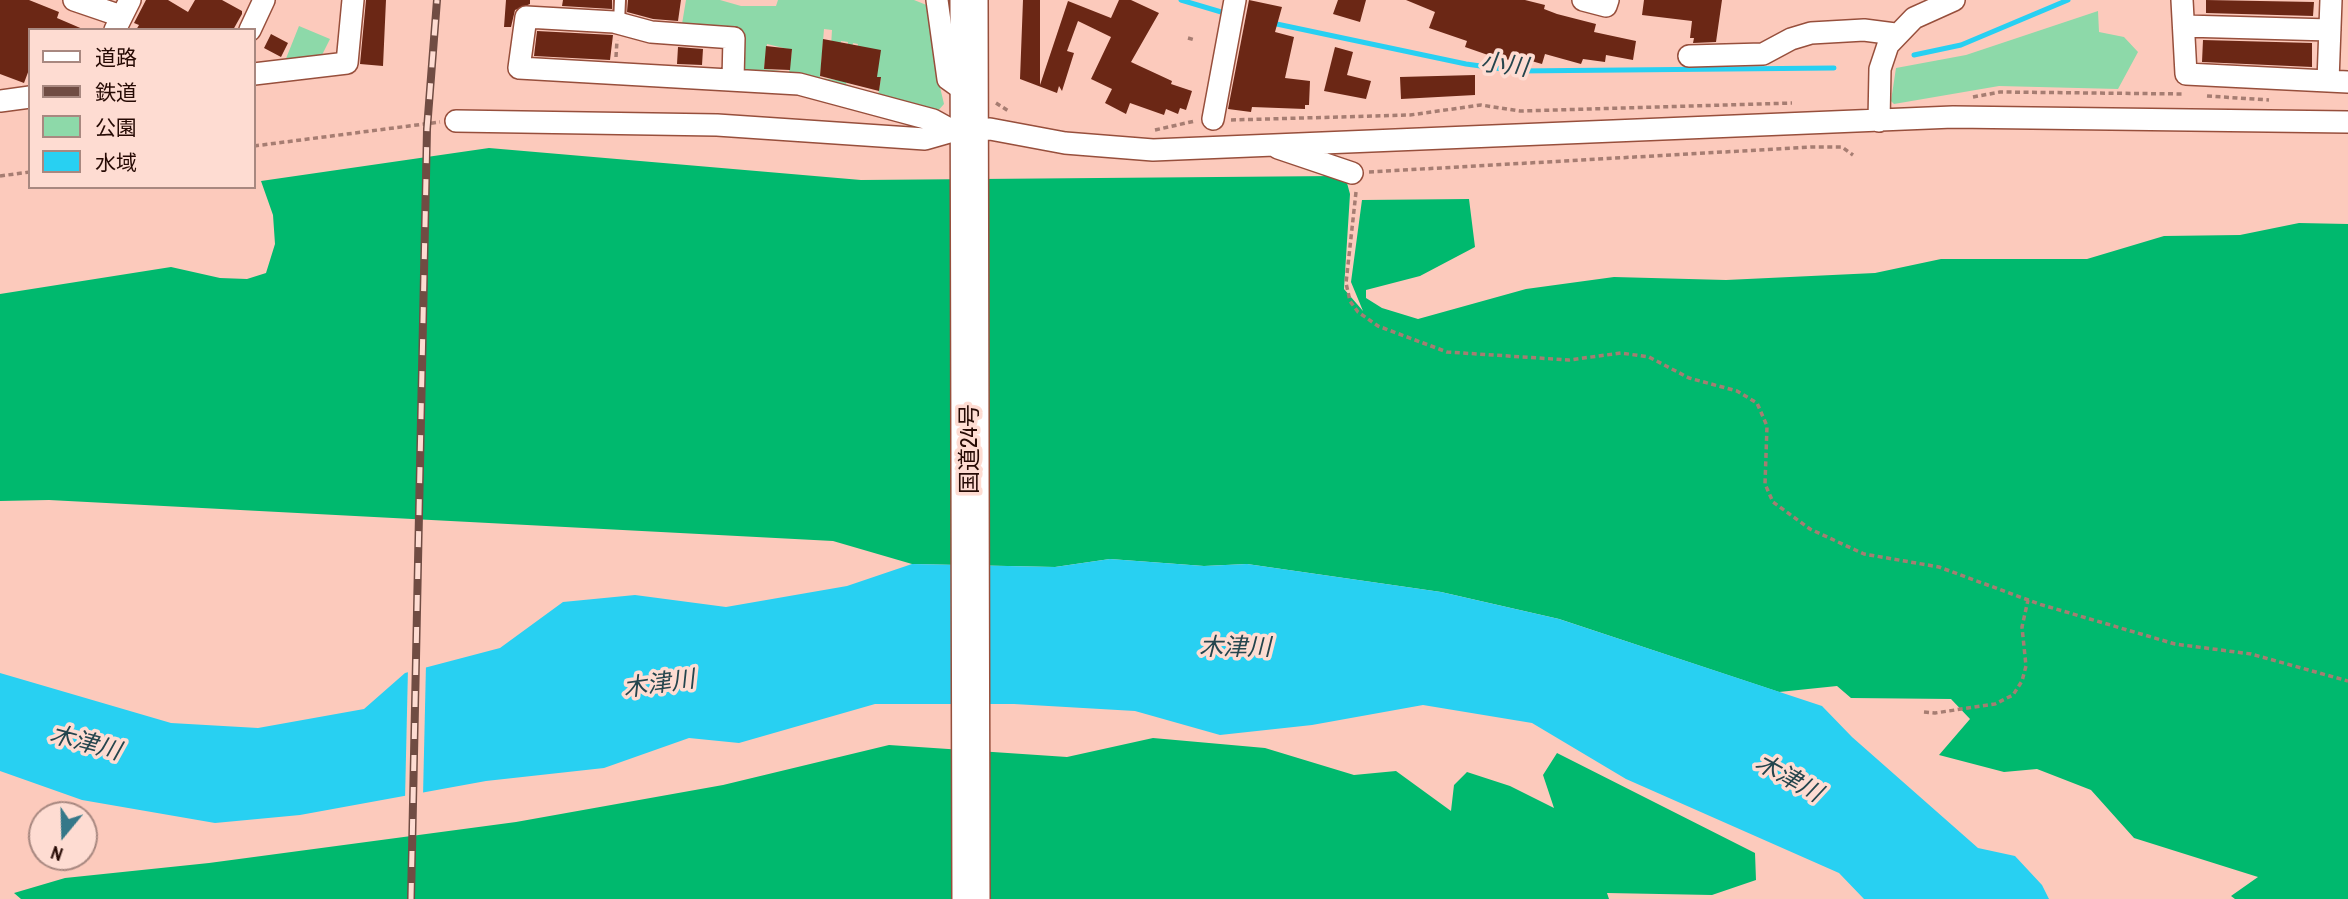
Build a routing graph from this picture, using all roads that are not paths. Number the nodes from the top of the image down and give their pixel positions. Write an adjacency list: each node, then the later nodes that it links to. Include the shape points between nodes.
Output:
1 (74, 0): 13 (street)
2 (264, 0): 16 (street)
3 (353, 0): 20 (street, via 347,63)
4 (620, 0): 14 (lane)
5 (937, 0): 29 (street, via 948,79)
6 (969, 0): 29 (highway, 国道24号)
7 (1235, 0): 25 (street)
8 (1583, 0): 9 (street, via 1606,6)
9 (1608, 0)
10 (1954, 0): 18 (street, via 1914,18)
11 (2182, 0): 15 (street)
12 (2331, 0): 17 (street)
13 (122, 15)
14 (619, 23): 21 (street, via 651,32 734,38); 21 (street, via 526,17 520,68)
15 (2185, 26): 17 (street); 22 (street, via 2186,74)
16 (251, 28)
17 (2330, 30): 22 (street)
18 (1895, 34): 19 (street, via 1864,30 1811,33 1763,54); 27 (street, via 1880,69)
19 (1689, 56)
20 (256, 74)
21 (733, 80): 29 (street, via 799,84)
22 (2338, 81)
23 (28, 97): 24 (street)
24 (0, 101)
25 (1213, 119)
26 (456, 121): 29 (street, via 718,125 925,139)
27 (1879, 121): 28 (street, via 2074,117); 30 (street)
28 (2348, 122)
29 (966, 126): 30 (street, via 1065,143 1144,150); 32 (highway, 国道24号)
30 (1266, 144): 31 (street)
31 (1352, 173)
32 (971, 899)

